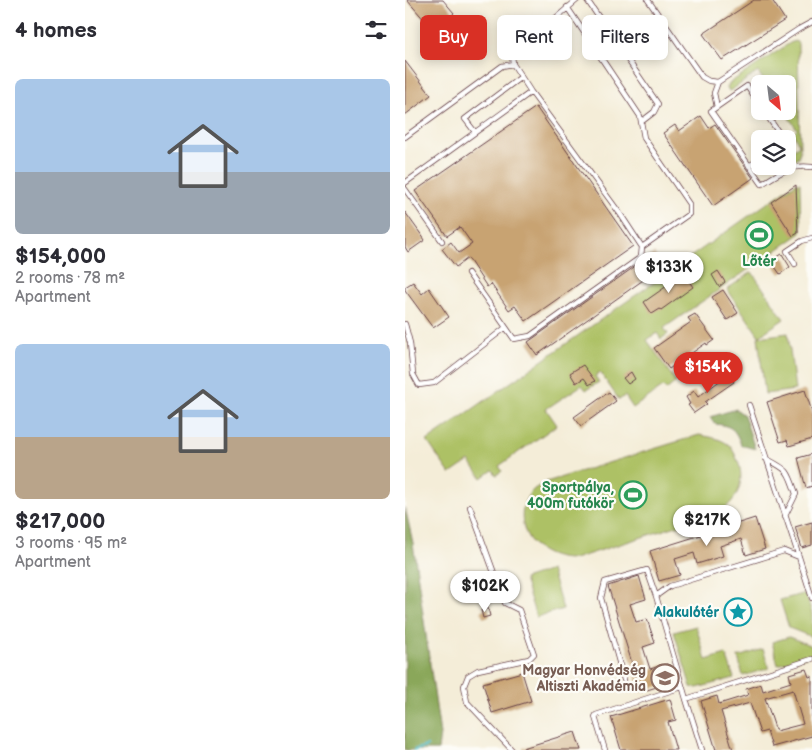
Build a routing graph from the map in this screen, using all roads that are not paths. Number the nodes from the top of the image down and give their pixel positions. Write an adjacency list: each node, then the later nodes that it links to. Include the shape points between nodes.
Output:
1 (577, 0): 4 (lane)
2 (587, 0): 12 (lane, via 658,104 654,112)
3 (648, 0): 8 (lane, via 702,77 709,82)
4 (567, 7): 6 (lane, via 512,55); 12 (lane)
5 (812, 22): 8 (lane)
6 (513, 64): 7 (lane); 14 (lane, via 502,66)
7 (521, 77): 9 (lane); 13 (lane, via 465,119)
8 (718, 82): 11 (lane, via 714,93)
9 (531, 92): 13 (lane); 21 (lane)
10 (751, 92): 11 (lane, via 747,86)
11 (717, 107): 15 (lane, via 711,111)
12 (641, 122): 21 (lane, via 644,138 689,204 689,214)
13 (475, 132): 17 (lane)
14 (405, 138)
15 (749, 166): 16 (lane, via 762,184 791,167)
16 (812, 167)
17 (405, 183)
18 (405, 189): 20 (lane)
19 (812, 238): 22 (lane, via 787,250)
20 (441, 241)
21 (642, 247): 25 (lane, via 641,257 529,336 514,339)
22 (795, 264)
23 (467, 273): 25 (lane)
24 (405, 324): 25 (lane, via 413,374 419,385 434,383)
25 (505, 328)
26 (749, 405): 27 (lane)
27 (765, 458): 29 (lane); 29 (lane, via 789,473 796,494)
28 (471, 506): 37 (lane, via 505,603 519,610 534,654 529,659 478,670 468,676 464,686 467,702)
29 (785, 516): 30 (lane)
30 (799, 557): 31 (lane, via 784,551 670,586); 32 (lane)
31 (656, 596): 34 (lane, via 647,570 605,582 601,598); 35 (lane)
32 (812, 598)
33 (812, 659): 36 (lane)
34 (624, 680)
35 (682, 687): 36 (lane); 38 (lane, via 596,715)
36 (686, 699): 39 (lane)
37 (512, 750)
38 (605, 750)
39 (702, 750)

